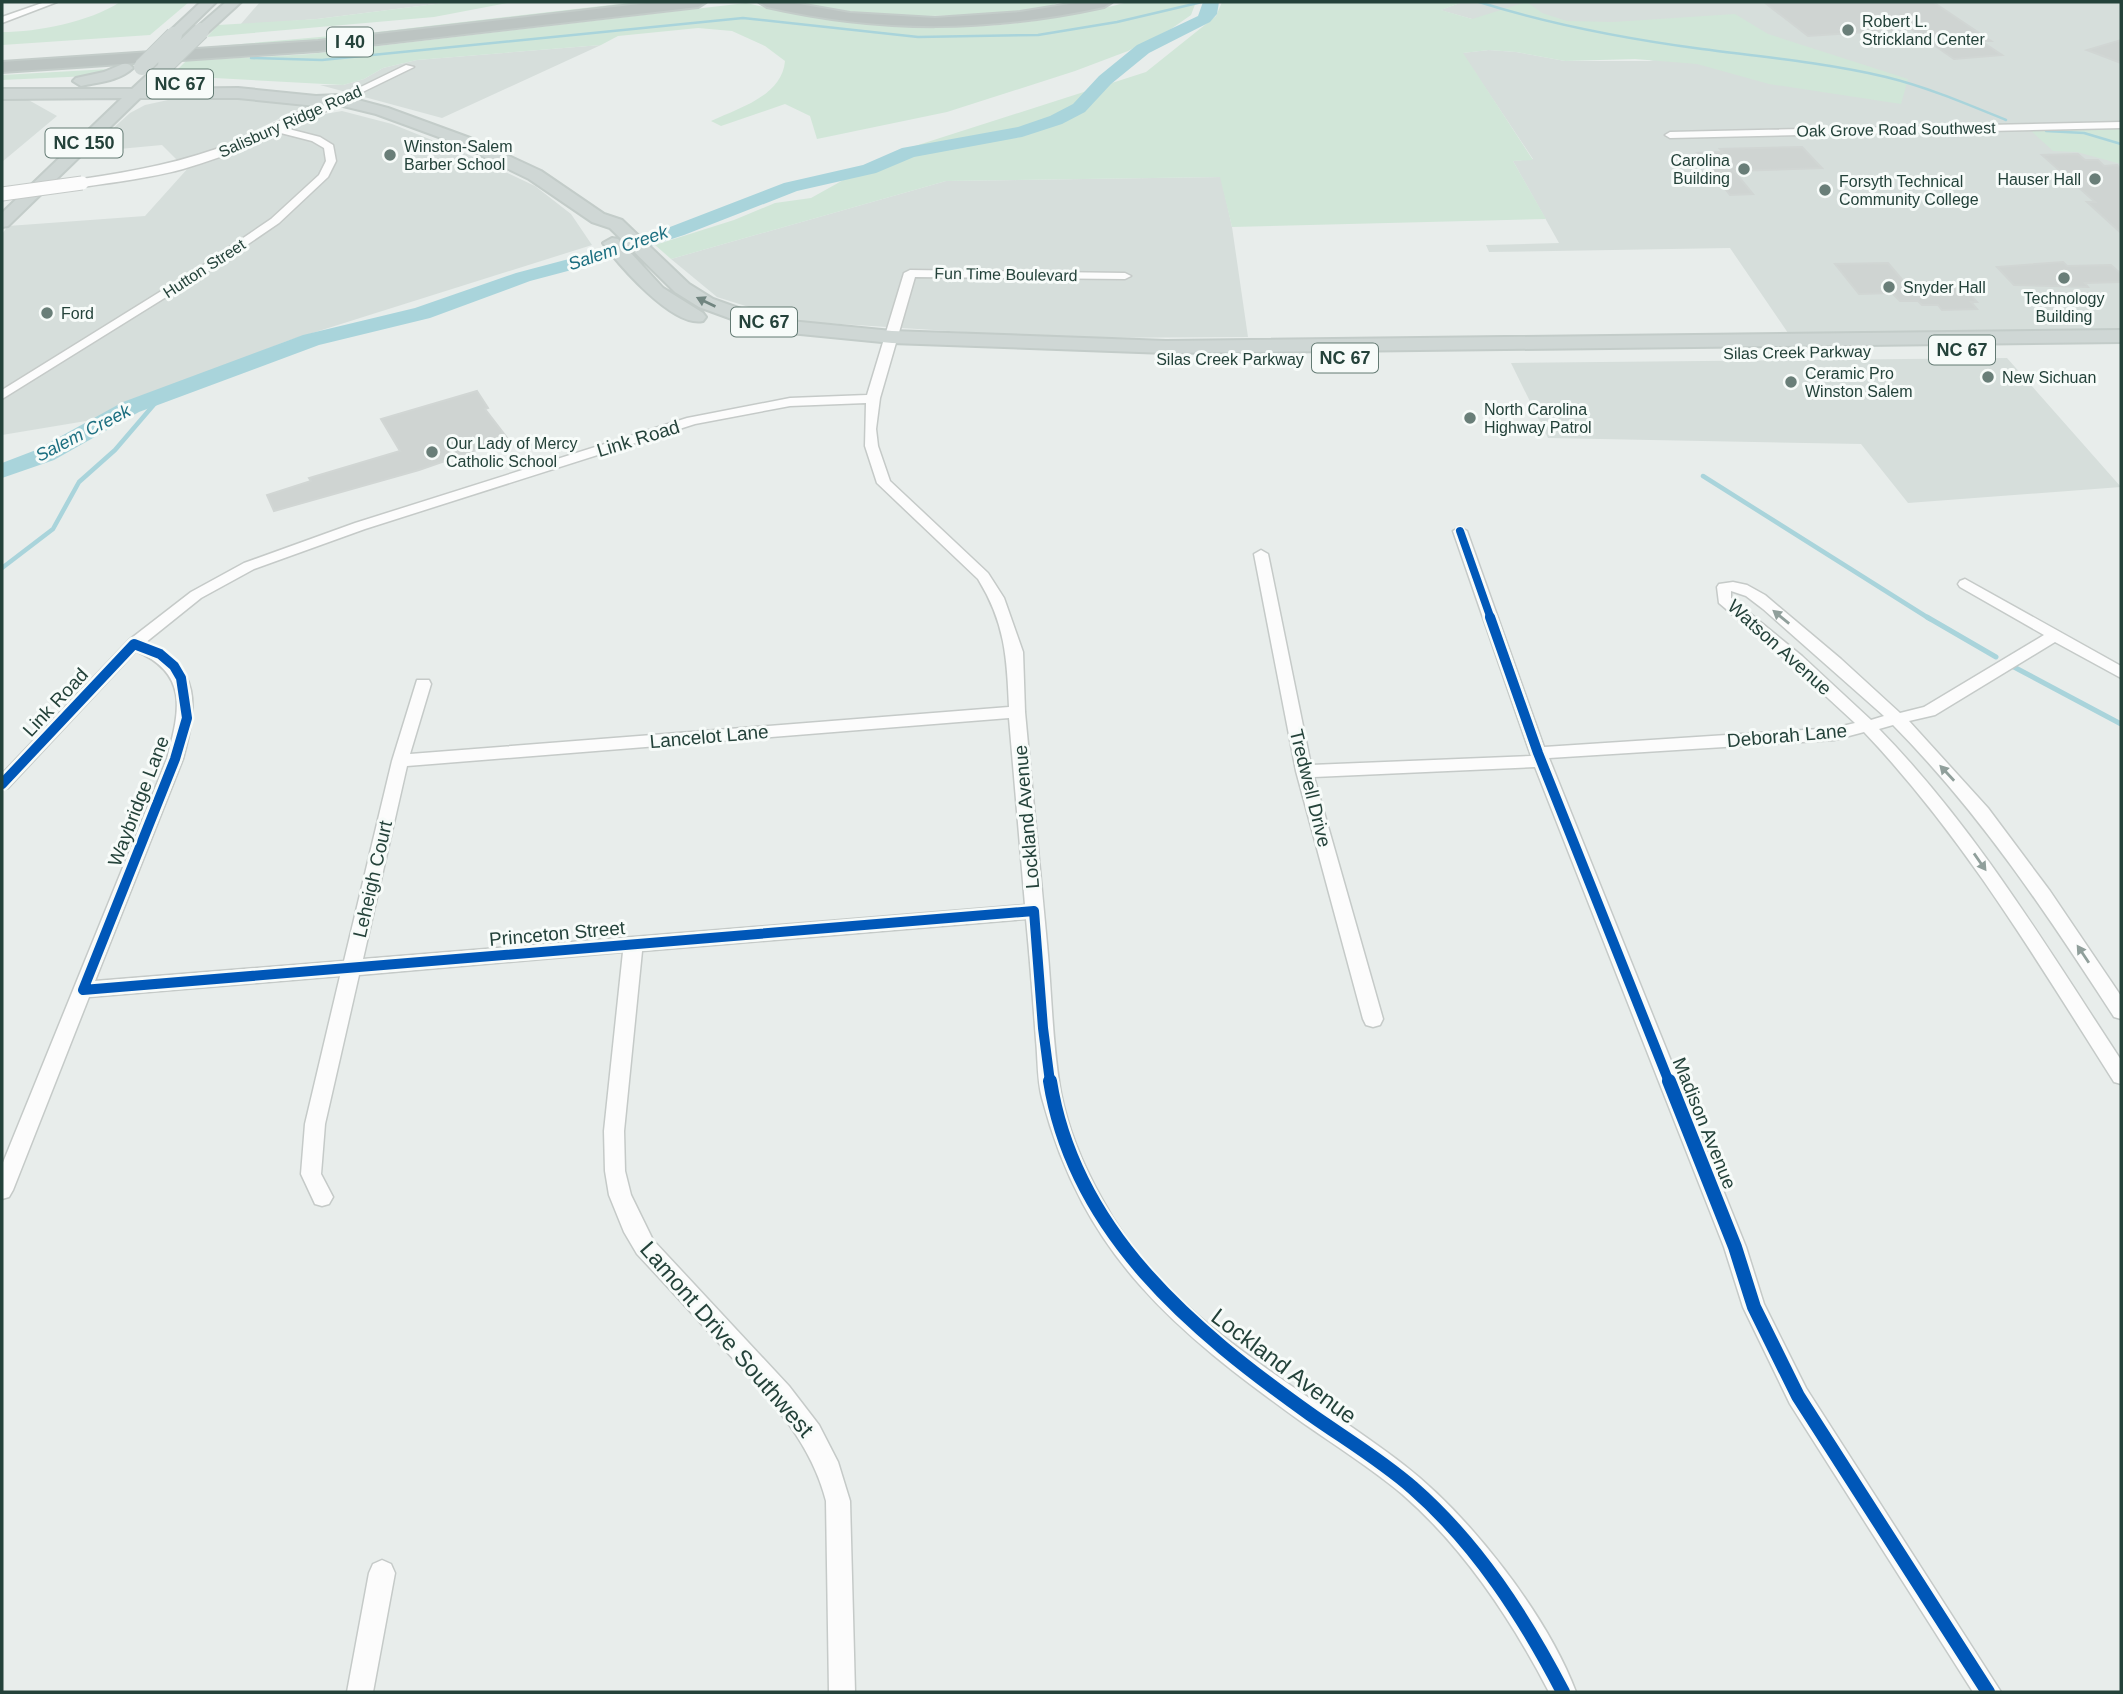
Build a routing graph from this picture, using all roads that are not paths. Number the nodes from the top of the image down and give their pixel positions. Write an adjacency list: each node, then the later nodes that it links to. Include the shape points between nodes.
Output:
1 (53, 2): 11 (street)
2 (209, 2): 14 (main road, NC 150, bridge, via 176,33)
3 (234, 2): 14 (main road, NC 150, bridge, via 201,32)
4 (598, 2): 12 (highway, I 40)
5 (698, 2): 15 (highway, I 40, via 318,46)
6 (767, 2): 9 (highway, via 839,17 927,22 1028,17)
7 (783, 2): 8 (highway, via 865,16 941,19 1026,13)
8 (1068, 2)
9 (1104, 2)
10 (503, 7): 12 (highway)
11 (2, 20)
12 (346, 31): 13 (highway, I 40)
13 (2, 55)
14 (163, 57): 17 (main road, NC 150); 17 (main road, bridge)
15 (2, 67)
16 (409, 67): 21 (street, Salisbury Ridge Road)
17 (131, 81): 18 (main road, Silas Creek Parkway); 19 (main road, Silas Creek Parkway / NC 67); 20 (main road, Silas Creek Parkway); 21 (main road, Silas Creek Parkway / NC 67, via 256,84 328,94); 22 (main road, NC 150); 23 (main road, NC 150)
18 (10, 85)
19 (202, 93): 21 (main road, Silas Creek Parkway / NC 67); 22 (main road, via 152,99)
20 (2, 94)
21 (339, 100): 25 (street, Salisbury Ridge Road); 29 (main road, Silas Creek Parkway / NC 67, via 406,119 487,152 543,180)
22 (117, 112): 30 (main road, NC 150)
23 (85, 119)
24 (2121, 125): 26 (street, Oak Grove Road Southwest)
25 (277, 129): 28 (street, Salisbury Ridge Road, bridge, via 175,167); 37 (street, Hutton Street, via 329,147 331,161 316,186 244,243)
26 (1670, 135)
27 (28, 172): 28 (main road, NC 150)
28 (2, 195)
29 (598, 218): 34 (main road, Silas Creek Parkway / NC 67, one-way to 29, via 790,327 725,311 693,296 629,235 613,222); 34 (main road, Silas Creek Parkway / NC 67, via 597,228 656,292 696,317 729,329 804,342)
30 (2, 222)
31 (1125, 276): 34 (street, Fun Time Boulevard, via 910,273)
32 (2121, 336): 33 (main road, Silas Creek Parkway / NC 67)
33 (1809, 340): 34 (main road, Silas Creek Parkway / NC 67, via 1166,347); 36 (main road, via 1808,347 1666,349)
34 (890, 342): 36 (main road, Silas Creek Parkway / NC 67, via 1003,355 1159,359); 38 (street, Lockland Avenue)
35 (2121, 348): 36 (main road, Silas Creek Parkway / NC 67)
36 (1650, 354)
37 (2, 395)
38 (871, 399): 43 (street, Link Road, via 790,402 692,421 337,533 218,581); 46 (street, Lockland Avenue, via 870,436 884,483 984,576 998,598 1014,652)
39 (1460, 531): 49 (street, Madison Avenue)
40 (1261, 554): 51 (street, Tredwell Drive)
41 (1965, 583): 42 (street)
42 (2054, 635): 44 (street); 47 (street, Deborah Lane, via 1929,712)
43 (134, 644): 52 (street, Link Road); 56 (street, Waybridge Lane, via 160,654 174,666 181,678 187,718)
44 (2121, 673)
45 (423, 684): 50 (street, Leheigh Court)
46 (1017, 712): 50 (street, Lancelot Lane); 53 (street, Lockland Avenue)
47 (1897, 719): 48 (street, Deborah Lane); 48 (street, Watson Avenue, one-way to 48, via 1755,596 1743,588 1724,587 1724,600 1807,669); 57 (street, Watson Avenue, one-way to 47, via 2005,842)
48 (1867, 727): 49 (street, Deborah Lane, via 1835,734); 59 (street, Watson Avenue, one-way to 59, via 1906,768 1983,866)
49 (1540, 757): 51 (street, Deborah Lane); 66 (street, Madison Avenue, via 1735,1247 1754,1307 1798,1396)
50 (400, 761): 55 (street, Leheigh Court)
51 (1304, 771): 58 (street, Tredwell Drive)
52 (2, 784)
53 (1034, 911): 54 (street, Princeton Street); 65 (street, Lockland Avenue, via 1051,1094 1066,1146 1116,1243 1155,1289 1219,1349 1420,1494 1507,1595 1540,1645)
54 (633, 944): 55 (street, Princeton Street); 64 (street, Lamont Drive Southwest, via 614,1131 620,1195 645,1247 781,1394 811,1433 830,1470 838,1502)
55 (351, 969): 56 (street, Princeton Street); 61 (street, Leheigh Court, via 315,1124 311,1174)
56 (83, 990): 60 (street, Waybridge Lane)
57 (2121, 1011)
58 (1373, 1019)
59 (2121, 1076)
60 (2, 1189)
61 (322, 1197)
62 (382, 1573): 63 (street)
63 (360, 1692)
64 (842, 1692)
65 (1563, 1692)
66 (1988, 1692)

